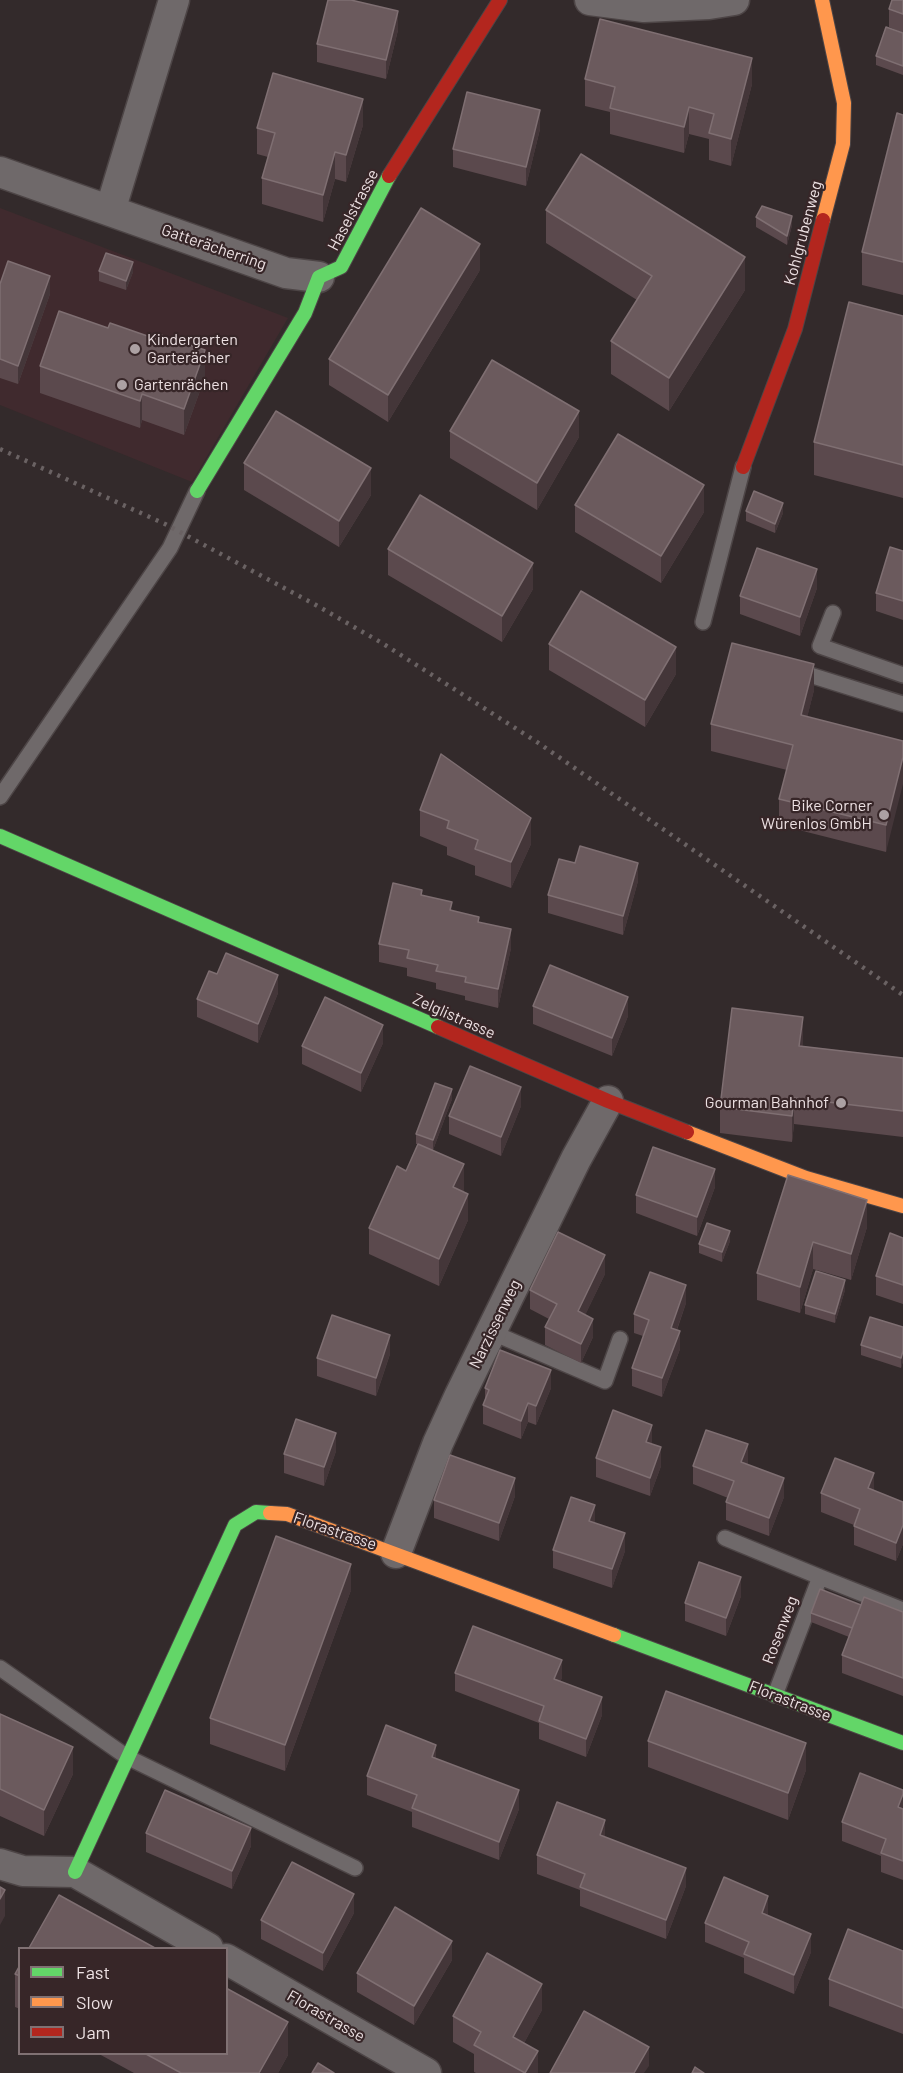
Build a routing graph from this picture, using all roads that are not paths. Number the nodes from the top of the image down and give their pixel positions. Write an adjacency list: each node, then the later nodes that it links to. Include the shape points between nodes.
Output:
1 (174, 0): 7 (street)
2 (500, 0): 8 (street, Haselstrasse, via 393,169 341,267)
3 (590, 0): 4 (street, via 644,7)
4 (734, 0)
5 (822, 0): 9 (street, Kohlgrubenweg, via 844,103 843,144 795,329)
6 (0, 172): 7 (street, Gatterächerring)
7 (110, 211): 8 (street, Gatterächerring, via 286,273)
8 (320, 277): 10 (street, via 305,313)
9 (743, 467): 12 (lane)
10 (197, 491): 16 (lane, via 170,548)
11 (832, 613): 14 (lane, via 820,646)
12 (703, 622)
13 (777, 664): 15 (lane)
14 (903, 675)
15 (903, 704)
16 (0, 797)
17 (0, 836): 18 (street, Zelglistrasse)
18 (608, 1101): 19 (street, Zelglistrasse, via 806,1178); 20 (street, Narzissenweg)
19 (903, 1206)
20 (491, 1332): 21 (lane, via 605,1381); 23 (street, Narzissenweg, via 438,1443)
21 (620, 1339)
22 (725, 1538): 24 (lane)
23 (396, 1553): 27 (street, Florastrasse); 29 (street, Florastrasse, via 287,1514 256,1512 235,1526)
24 (820, 1577): 25 (lane); 27 (lane, Rosenweg)
25 (903, 1610)
26 (0, 1668): 29 (lane)
27 (775, 1695): 28 (street, Florastrasse)
28 (903, 1743)
29 (127, 1757): 31 (lane); 32 (street, Florastrasse)
30 (0, 1864): 32 (street, via 23,1871)
31 (355, 1868)
32 (75, 1872): 33 (street)
33 (206, 1947)
34 (228, 1960): 35 (street, Florastrasse)
35 (426, 2073)

